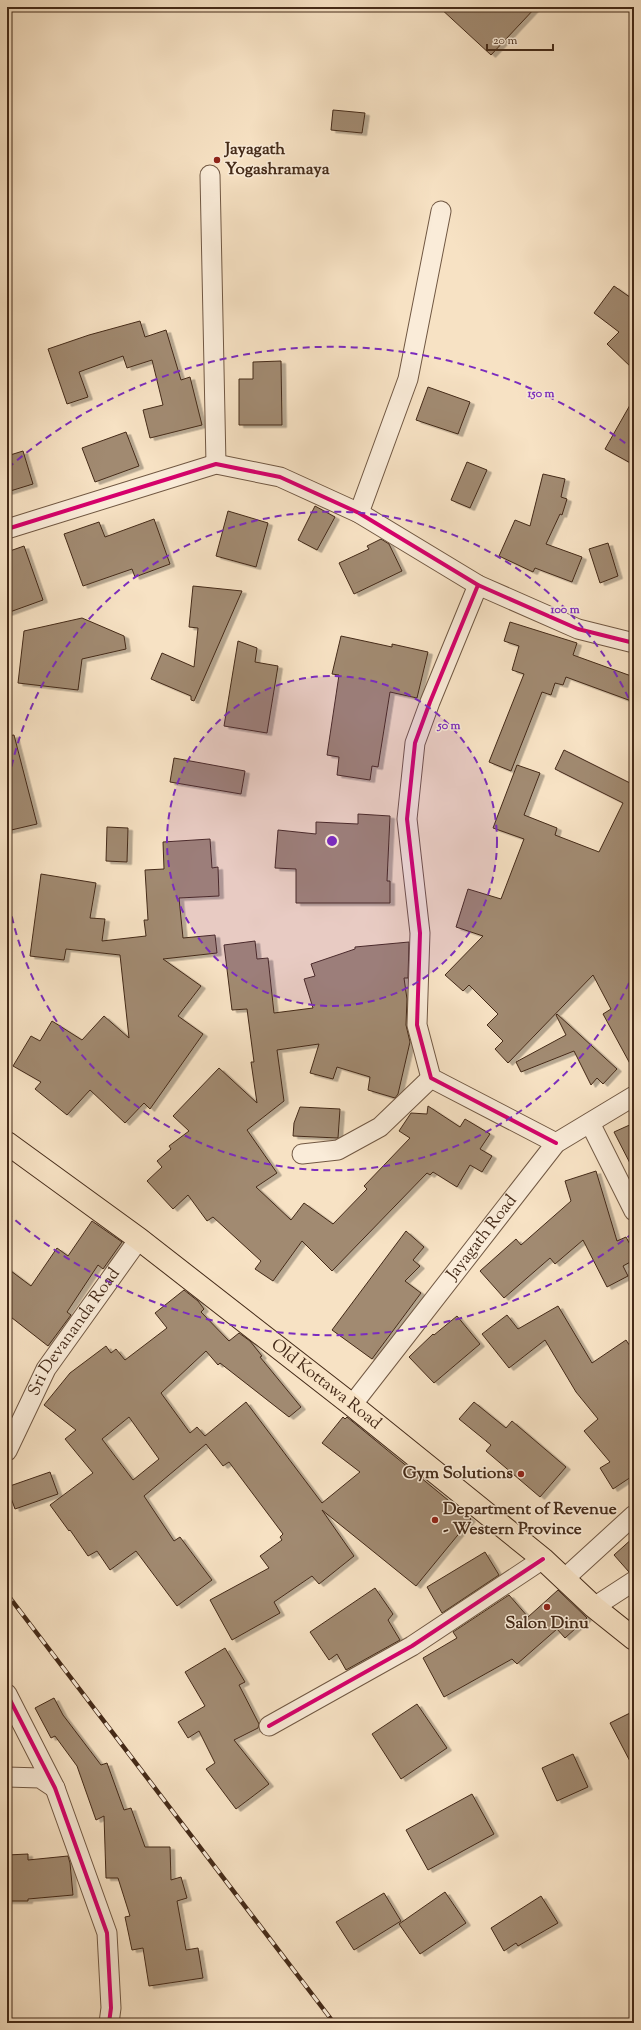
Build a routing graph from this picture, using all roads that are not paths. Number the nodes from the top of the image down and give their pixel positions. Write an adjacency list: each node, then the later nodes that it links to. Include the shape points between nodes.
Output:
1 (210, 175): 3 (street)
2 (441, 212): 4 (street, via 408,379)
3 (216, 464): 4 (street, via 280,477); 5 (street)
4 (359, 513): 6 (street)
5 (7, 529)
6 (478, 585): 7 (street, via 578,629); 8 (street, via 415,743 407,819 420,933 417,1025)
7 (634, 643)
8 (431, 1078): 12 (street); 13 (street, via 380,1127 338,1150)
9 (634, 1096): 10 (street, Jayagath Road)
10 (590, 1123): 12 (street, Jayagath Road); 14 (street)
11 (7, 1143): 15 (main road, Old Kottawa Road)
12 (556, 1143): 16 (street, Jayagath Road)
13 (302, 1154)
14 (634, 1211)
15 (139, 1239): 16 (main road, Old Kottawa Road); 17 (street, Sri Devananda Road, via 46,1370)
16 (352, 1405): 19 (main road, Old Kottawa Road)
17 (7, 1450)
18 (634, 1515): 20 (street)
19 (543, 1559): 20 (main road, Old Kottawa Road); 25 (street, via 412,1646)
20 (564, 1578): 22 (main road, Old Kottawa Road)
21 (634, 1581): 22 (street)
22 (594, 1607): 23 (main road, Old Kottawa Road)
23 (634, 1639)
24 (7, 1694): 27 (street)
25 (269, 1726)
26 (7, 1777): 27 (street, via 40,1778)
27 (55, 1788): 28 (street, via 107,1933 111,2008)
28 (109, 2023)

